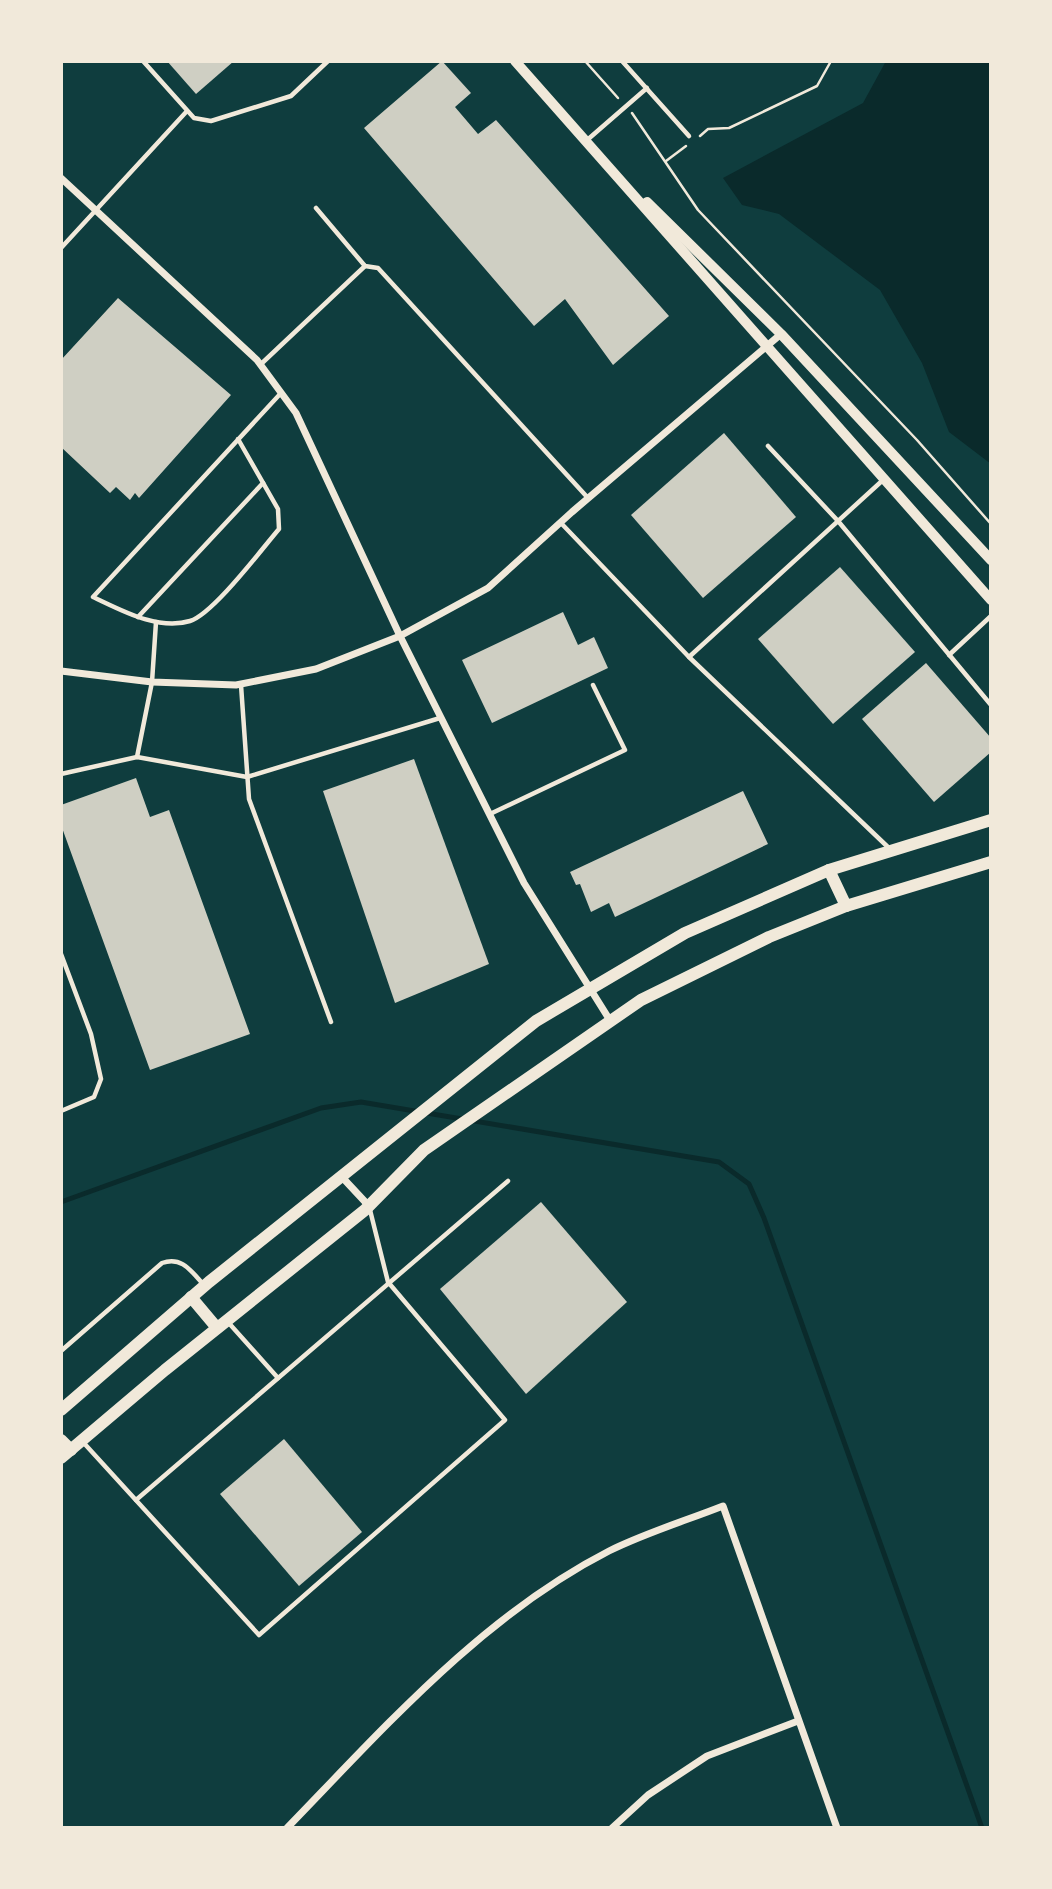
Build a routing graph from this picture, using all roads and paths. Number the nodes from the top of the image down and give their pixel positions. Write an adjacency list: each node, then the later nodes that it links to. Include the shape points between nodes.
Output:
1 (143, 61): 9 (lane)
2 (328, 61): 9 (lane, via 291,96 211,121 194,118)
3 (515, 61): 12 (street)
4 (585, 61): 8 (path)
5 (622, 61): 7 (lane)
6 (831, 61): 11 (path, via 817,86 729,128 708,130)
7 (647, 88): 8 (lane); 10 (lane)
8 (626, 106): 12 (lane); 14 (path)
9 (187, 111): 17 (lane)
10 (689, 135)
11 (697, 137)
12 (585, 141): 20 (street); 21 (street)
13 (687, 145): 14 (path)
14 (666, 162): 31 (path, via 698,210)
15 (61, 178): 17 (street)
16 (316, 208): 19 (lane)
17 (96, 211): 18 (lane); 22 (street)
18 (61, 248)
19 (365, 266): 22 (lane); 28 (lane, via 378,268)
20 (780, 334): 21 (street); 32 (street)
21 (766, 348): 26 (street); 28 (street)
22 (260, 365): 23 (street)
23 (281, 393): 24 (lane); 37 (street, via 296,413)
24 (238, 439): 27 (lane); 34 (lane, via 93,597)
25 (768, 446): 29 (lane)
26 (883, 479): 29 (lane); 33 (street)
27 (263, 483): 34 (lane); 36 (lane, via 278,509 279,529 206,612 189,622)
28 (587, 499): 30 (street)
29 (838, 521): 38 (lane); 39 (lane)
30 (560, 522): 37 (street, via 488,588); 39 (lane)
31 (991, 524)
32 (991, 560)
33 (991, 600)
34 (138, 617): 36 (lane)
35 (991, 617): 38 (lane)
36 (156, 622): 41 (lane)
37 (400, 635): 42 (street, via 316,669); 45 (street)
38 (949, 655): 44 (lane)
39 (689, 657): 51 (lane)
40 (61, 671): 41 (street)
41 (152, 682): 42 (street); 46 (lane)
42 (241, 684): 48 (lane)
43 (593, 685): 49 (lane, via 625,750)
44 (991, 705)
45 (441, 718): 48 (lane); 49 (street)
46 (137, 757): 47 (lane); 48 (lane)
47 (61, 774)
48 (247, 777): 57 (lane, via 249,799)
49 (490, 815): 56 (street, via 524,883)
50 (991, 820): 51 (main road)
51 (892, 850): 53 (main road)
52 (991, 862): 54 (main road)
53 (829, 870): 54 (main road); 56 (main road, via 685,933)
54 (846, 906): 58 (main road, via 769,937 642,1000)
55 (61, 954): 59 (lane, via 91,1034 101,1079 94,1097)
56 (589, 987): 58 (street); 60 (main road, via 536,1021)
57 (331, 1022)
58 (611, 1023): 62 (main road, via 424,1150)
59 (61, 1111)
60 (341, 1176): 62 (street); 64 (main road)
61 (508, 1181): 63 (lane)
62 (369, 1206): 63 (lane); 66 (main road)
63 (388, 1282): 68 (lane); 73 (lane, via 505,1420 369,1541 259,1635)
64 (205, 1285): 65 (main road); 67 (lane, via 185,1264 162,1263)
65 (191, 1297): 66 (main road); 69 (main road)
66 (222, 1324): 68 (lane); 71 (main road)
67 (61, 1351)
68 (278, 1378): 73 (lane)
69 (63, 1405)
70 (61, 1440): 72 (main road)
71 (82, 1441): 72 (main road); 73 (lane)
72 (66, 1454)
73 (136, 1500)
74 (798, 1721): 75 (street, via 723,1506 610,1551 542,1591 486,1632 389,1722); 76 (street, via 707,1756 648,1794); 77 (street)
75 (287, 1828)
76 (612, 1828)
77 (837, 1828)

